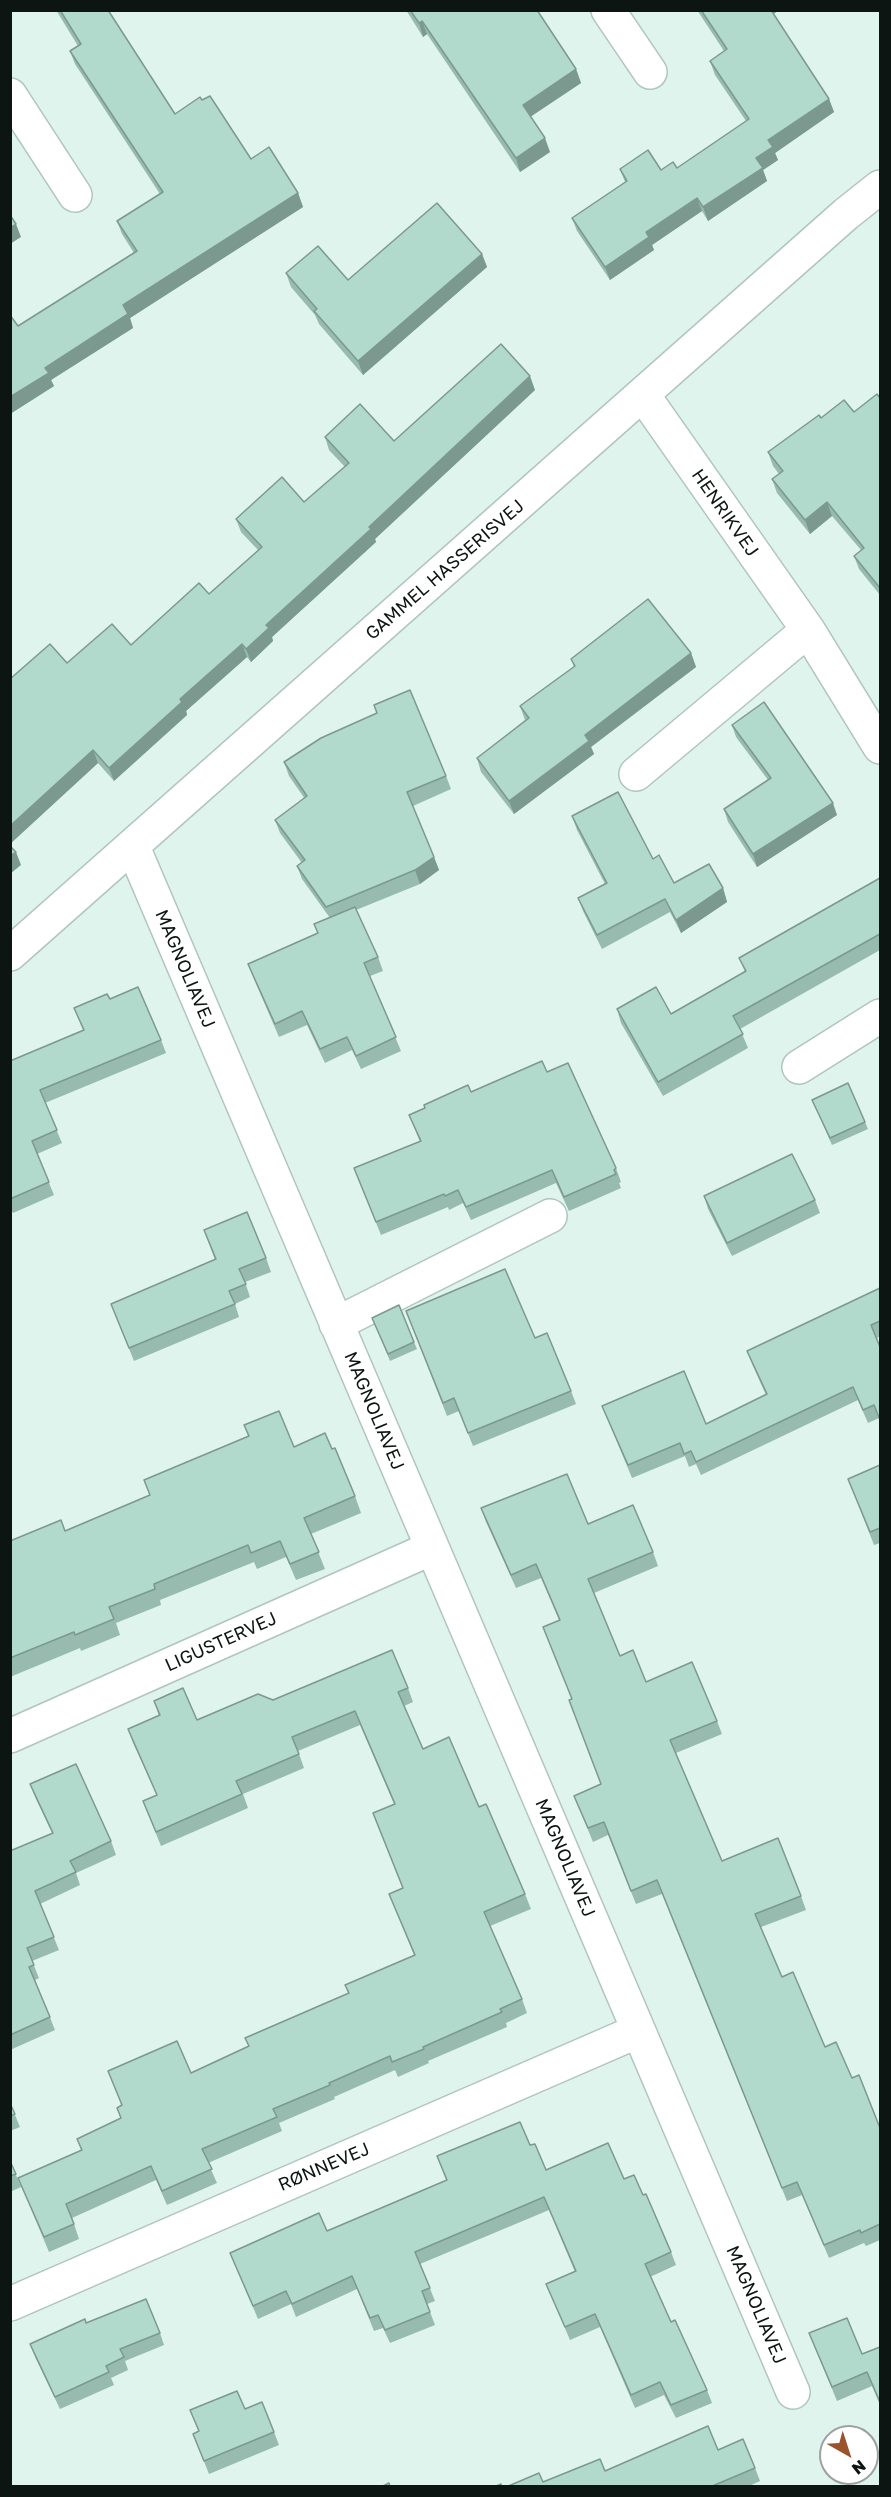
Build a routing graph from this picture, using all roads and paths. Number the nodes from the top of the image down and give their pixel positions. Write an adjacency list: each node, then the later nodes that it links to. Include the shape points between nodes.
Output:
1 (608, 10): 2 (street)
2 (650, 72)
3 (10, 94): 5 (street)
4 (880, 187): 6 (street, GAMMEL HASSERISVEJ)
5 (75, 195)
6 (643, 395): 7 (street, HENRIKVEJ); 10 (street, GAMMEL HASSERISVEJ)
7 (808, 630): 8 (street, HENRIKVEJ); 9 (street)
8 (880, 747)
9 (636, 774)
10 (133, 847): 11 (street, GAMMEL HASSERISVEJ); 15 (street, MAGNOLIAVEJ)
11 (10, 954)
12 (880, 1016): 13 (street)
13 (799, 1067)
14 (550, 1216): 15 (street)
15 (336, 1324): 16 (street, MAGNOLIAVEJ)
16 (432, 1548): 17 (street, LIGUSTERVEJ); 18 (street, MAGNOLIAVEJ)
17 (10, 1736)
18 (638, 2031): 19 (street, RØNNEVEJ); 20 (street, MAGNOLIAVEJ)
19 (10, 2304)
20 (793, 2392)

